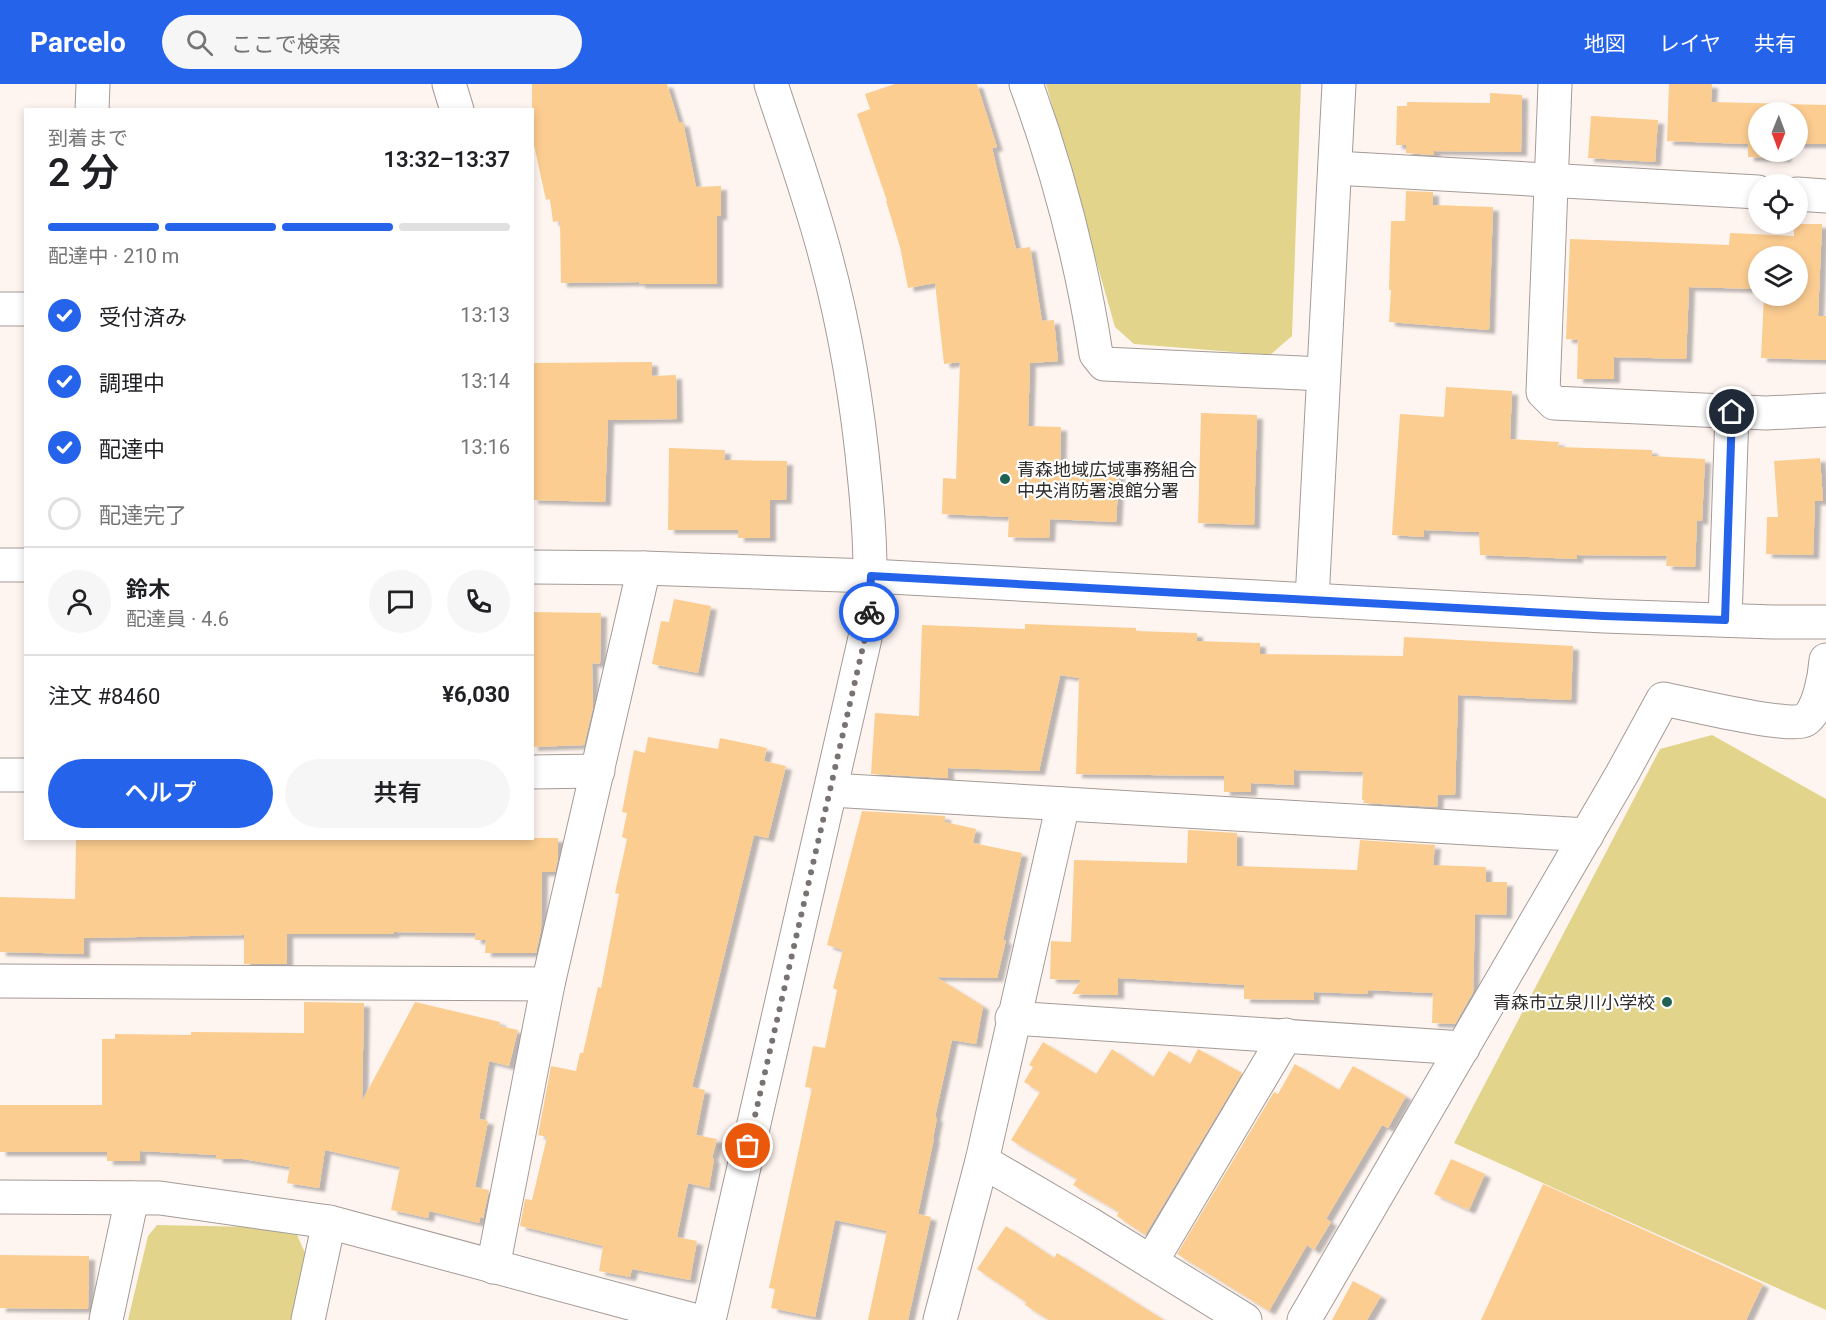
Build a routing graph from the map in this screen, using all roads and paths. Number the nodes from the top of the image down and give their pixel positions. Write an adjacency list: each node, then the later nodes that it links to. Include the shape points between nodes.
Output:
1 (93, 84): 7 (street)
2 (449, 84): 8 (street)
3 (772, 84): 23 (street, via 826,258 843,329 861,444)
4 (1026, 84): 16 (street, via 1056,172 1096,354 1104,364)
5 (1339, 84): 9 (street)
6 (1555, 84): 10 (street)
7 (93, 108)
8 (457, 108)
9 (1335, 168): 10 (street); 16 (street)
10 (1550, 181): 11 (street); 18 (street, via 1543,392 1554,403)
11 (1748, 191)
12 (1808, 195): 13 (street)
13 (1826, 196)
14 (0, 309): 15 (street)
15 (24, 309)
16 (1323, 374): 24 (street)
17 (1826, 410): 18 (street)
18 (1732, 412): 25 (street)
19 (0, 565): 20 (street)
20 (24, 565)
21 (534, 567): 22 (street)
22 (644, 568): 23 (street); 28 (street)
23 (871, 576): 24 (street); 32 (street, via 865,638)
24 (1312, 600): 25 (street)
25 (1725, 620): 26 (street)
26 (1826, 622)
27 (1826, 660): 34 (street, via 1814,710 1804,720 1765,719 1663,699)
28 (598, 771): 29 (street); 36 (street)
29 (534, 772)
30 (0, 775): 31 (street)
31 (24, 775)
32 (831, 790): 33 (street); 49 (street)
33 (1062, 804): 34 (street); 37 (street)
34 (1587, 835): 39 (street)
35 (0, 981): 36 (street)
36 (548, 984): 45 (street)
37 (1012, 1018): 38 (street); 40 (street)
38 (1286, 1035): 39 (street); 44 (street)
39 (1463, 1048): 52 (street)
40 (982, 1161): 44 (street); 50 (street)
41 (0, 1197): 42 (street)
42 (132, 1198): 43 (street, via 160,1198); 46 (street)
43 (329, 1222): 45 (street); 47 (street)
44 (1151, 1262): 51 (street)
45 (493, 1267): 48 (street)
46 (106, 1320)
47 (308, 1320)
48 (693, 1320)
49 (709, 1320)
50 (940, 1320)
51 (1245, 1320)
52 (1304, 1320)

